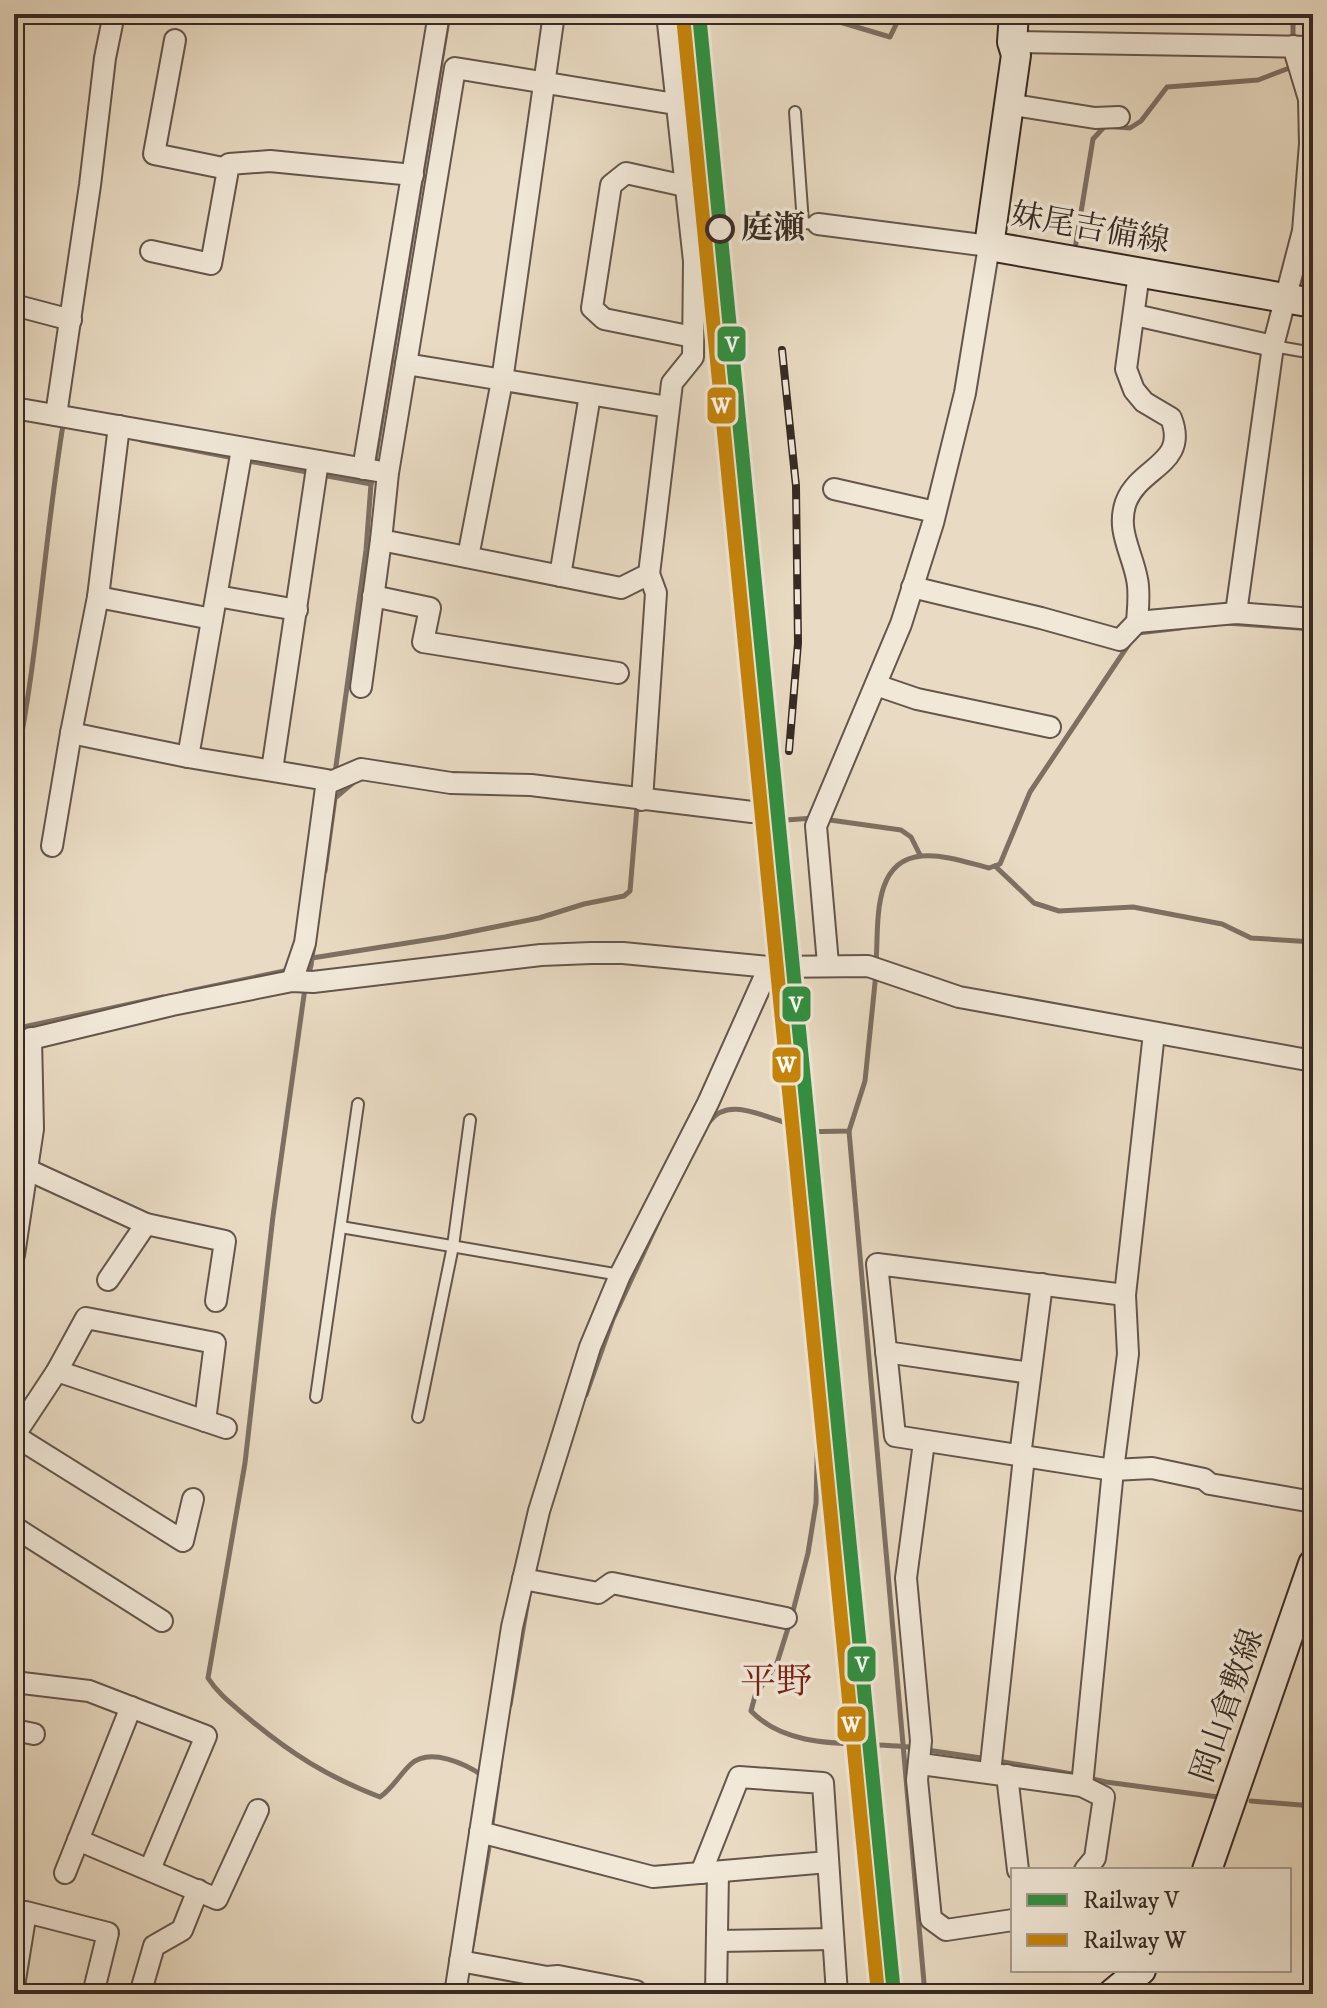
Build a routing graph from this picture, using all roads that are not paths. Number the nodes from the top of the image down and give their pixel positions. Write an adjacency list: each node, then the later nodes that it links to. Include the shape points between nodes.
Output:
1 (114, 14): 26 (street)
2 (439, 14): 15 (street)
3 (554, 14): 9 (street)
4 (667, 14): 10 (street)
5 (1014, 14): 7 (main road, 妹尾吉備線)
6 (175, 40): 14 (street, via 154,154)
7 (1012, 42): 8 (street); 11 (main road, 妹尾吉備線, via 1016,55)
8 (1303, 46): 18 (street, via 1309,99)
9 (543, 81): 10 (street); 15 (street, via 455,68); 31 (street)
10 (675, 104): 16 (street)
11 (1008, 104): 13 (street); 19 (main road, 妹尾吉備線)
12 (795, 112): 17 (lane, via 803,223)
13 (1119, 117)
14 (228, 169): 15 (street, via 229,164 270,161); 20 (street, via 211,264)
15 (422, 171): 30 (street); 39 (street)
16 (685, 186): 27 (street, via 694,261); 27 (street, via 626,173 611,185 592,308 604,319)
17 (818, 224): 19 (street)
18 (1308, 232): 22 (street)
19 (989, 246): 21 (main road, 妹尾吉備線); 41 (street, via 965,393)
20 (151, 251)
21 (1139, 273): 22 (main road, 妹尾吉備線); 25 (street)
22 (1285, 298): 23 (main road, 妹尾吉備線); 28 (street)
23 (1313, 303)
24 (14, 305): 26 (street)
25 (1140, 316): 28 (street); 54 (street, via 1126,369 1144,402 1171,418 1176,443 1135,488 1122,516)
26 (71, 320): 35 (street)
27 (693, 337): 33 (street, via 693,357 672,383)
28 (1273, 346): 29 (lane); 51 (street)
29 (1313, 353)
30 (406, 364): 31 (street); 39 (street)
31 (502, 381): 32 (street); 43 (street)
32 (590, 395): 33 (street); 45 (street)
33 (668, 407): 44 (street)
34 (14, 408): 35 (street)
35 (62, 416): 36 (street)
36 (118, 434): 37 (street); 49 (street)
37 (241, 456): 38 (street); 47 (street)
38 (317, 469): 39 (street); 50 (street)
39 (374, 471): 42 (street)
40 (834, 489): 41 (street)
41 (935, 512): 46 (street)
42 (381, 540): 43 (street); 48 (street)
43 (468, 557): 45 (street)
44 (649, 574): 45 (street, via 621,588); 63 (street, via 656,593)
45 (560, 576)
46 (912, 587): 54 (street, via 1120,640); 56 (street)
47 (217, 596): 50 (street); 52 (street)
48 (373, 596): 55 (street, via 430,608 423,642); 57 (street)
49 (98, 597): 52 (street); 59 (street)
50 (297, 610): 61 (street)
51 (1236, 613): 53 (street); 54 (street)
52 (212, 619): 60 (street)
53 (1313, 619)
54 (1143, 622)
55 (618, 673)
56 (876, 685): 58 (street); 65 (street, via 818,819)
57 (361, 687)
58 (1050, 727)
59 (71, 733): 60 (street); 64 (street)
60 (188, 757): 61 (street)
61 (272, 770): 62 (street)
62 (334, 782): 63 (street, via 361,769 451,783 531,785); 67 (street)
63 (642, 800): 66 (street, via 764,810)
64 (52, 846)
65 (828, 964): 66 (street); 68 (street, via 876,968 959,997)
66 (775, 967): 67 (street, via 579,953); 78 (street)
67 (301, 976): 69 (street)
68 (1154, 1033): 70 (street); 81 (street)
69 (23, 1041): 73 (street, via 33,1129)
70 (1313, 1061)
71 (358, 1104): 75 (lane)
72 (470, 1120): 76 (lane)
73 (26, 1169): 74 (street); 77 (street)
74 (146, 1224): 79 (street); 82 (street, via 225,1241)
75 (341, 1227): 76 (lane); 86 (lane)
76 (453, 1246): 78 (lane); 87 (lane)
77 (14, 1255)
78 (620, 1275): 98 (street, via 590,1347 539,1511)
79 (108, 1280)
80 (1042, 1284): 81 (street); 83 (street, via 877,1264); 85 (street)
81 (1125, 1295): 93 (street, via 1128,1354)
82 (216, 1301)
83 (886, 1352): 85 (street); 91 (street, via 895,1436)
84 (57, 1371): 88 (street); 88 (street, via 86,1318 215,1343); 90 (street)
85 (1030, 1373): 92 (street)
86 (316, 1397)
87 (418, 1417)
88 (205, 1421): 89 (street)
89 (226, 1428)
90 (14, 1436): 94 (street, via 183,1541)
91 (924, 1442): 92 (street); 103 (street, via 906,1578)
92 (1022, 1457): 93 (street); 104 (street)
93 (1113, 1470): 95 (street, via 1152,1468); 105 (street)
94 (193, 1499)
95 (1313, 1502)
96 (14, 1527): 100 (street)
97 (1313, 1564): 112 (main road, 岡山倉敷線)
98 (529, 1580): 99 (street, via 598,1593 612,1583); 107 (street, via 512,1627 488,1778)
99 (786, 1618)
100 (162, 1621)
101 (14, 1682): 102 (street, via 89,1691)
102 (131, 1707): 108 (street); 113 (street, via 206,1736)
103 (921, 1754): 104 (street); 117 (street, via 917,1780 931,1919 946,1930)
104 (995, 1766): 105 (street); 110 (street)
105 (1082, 1779): 111 (street, via 1104,1797 1095,1858)
106 (258, 1810): 116 (street, via 217,1899)
107 (488, 1833): 114 (street, via 653,1877); 120 (street)
108 (78, 1840): 113 (street); 115 (street)
109 (828, 1862): 114 (street); 114 (street, via 823,1783 739,1777); 118 (street)
110 (1018, 1868)
111 (1087, 1868)
112 (1208, 1868)
113 (150, 1869): 116 (street)
114 (710, 1872): 119 (street)
115 (65, 1873)
116 (198, 1890): 124 (street, via 182,1930 154,1946)
117 (1011, 1920)
118 (833, 1939): 119 (street); 128 (street)
119 (717, 1941): 127 (street)
120 (467, 1962): 125 (street); 126 (street)
121 (1139, 1972): 129 (main road)
122 (14, 1986): 123 (street, via 26,1912 108,1933)
123 (93, 1994)
124 (140, 1994)
125 (455, 1994)
126 (635, 1994)
127 (716, 1994)
128 (837, 1994)
129 (1112, 1994)

